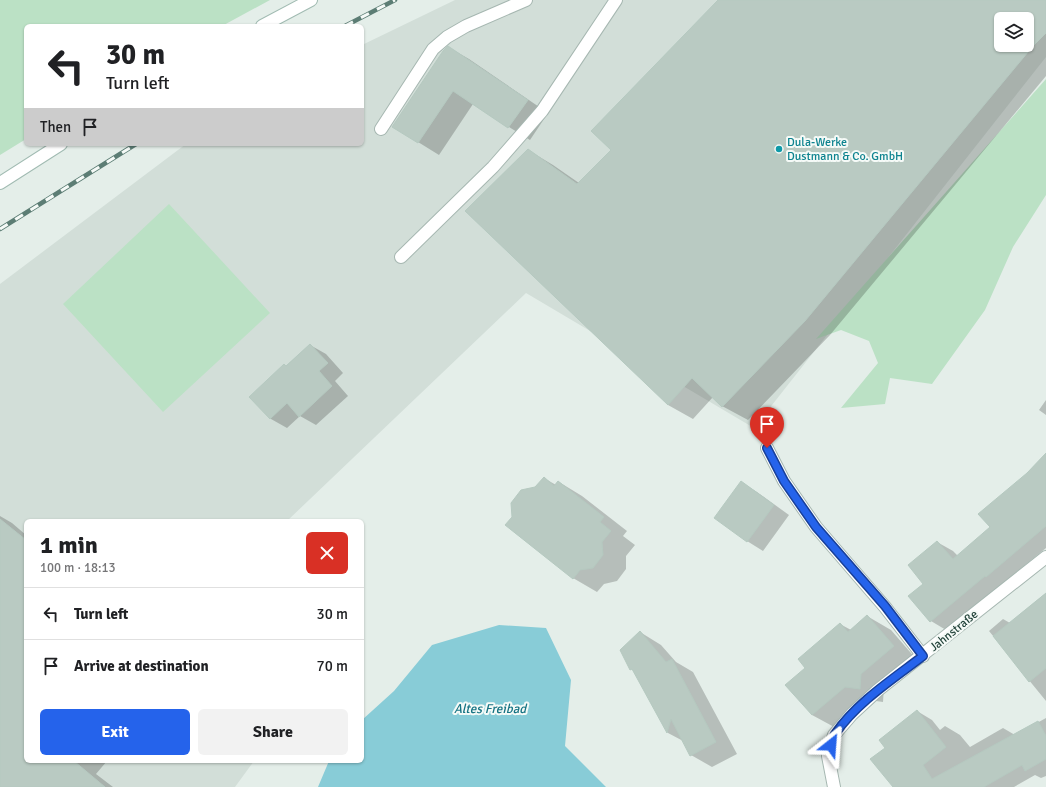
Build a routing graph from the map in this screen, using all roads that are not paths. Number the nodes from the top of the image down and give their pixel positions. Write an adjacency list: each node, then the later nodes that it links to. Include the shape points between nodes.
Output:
1 (312, 0): 4 (street)
2 (526, 0): 5 (street, via 466,26 433,49)
3 (616, 0): 8 (street, via 542,111 493,167)
4 (266, 24)
5 (381, 129)
6 (58, 146): 7 (street)
7 (0, 183)
8 (401, 257)
9 (767, 448): 11 (street, via 784,481 816,527 885,606)
10 (1046, 557): 11 (street, Jahnstraße)
11 (923, 656): 12 (street, Jahnstraße, via 878,690 834,735 828,756)
12 (834, 787)

